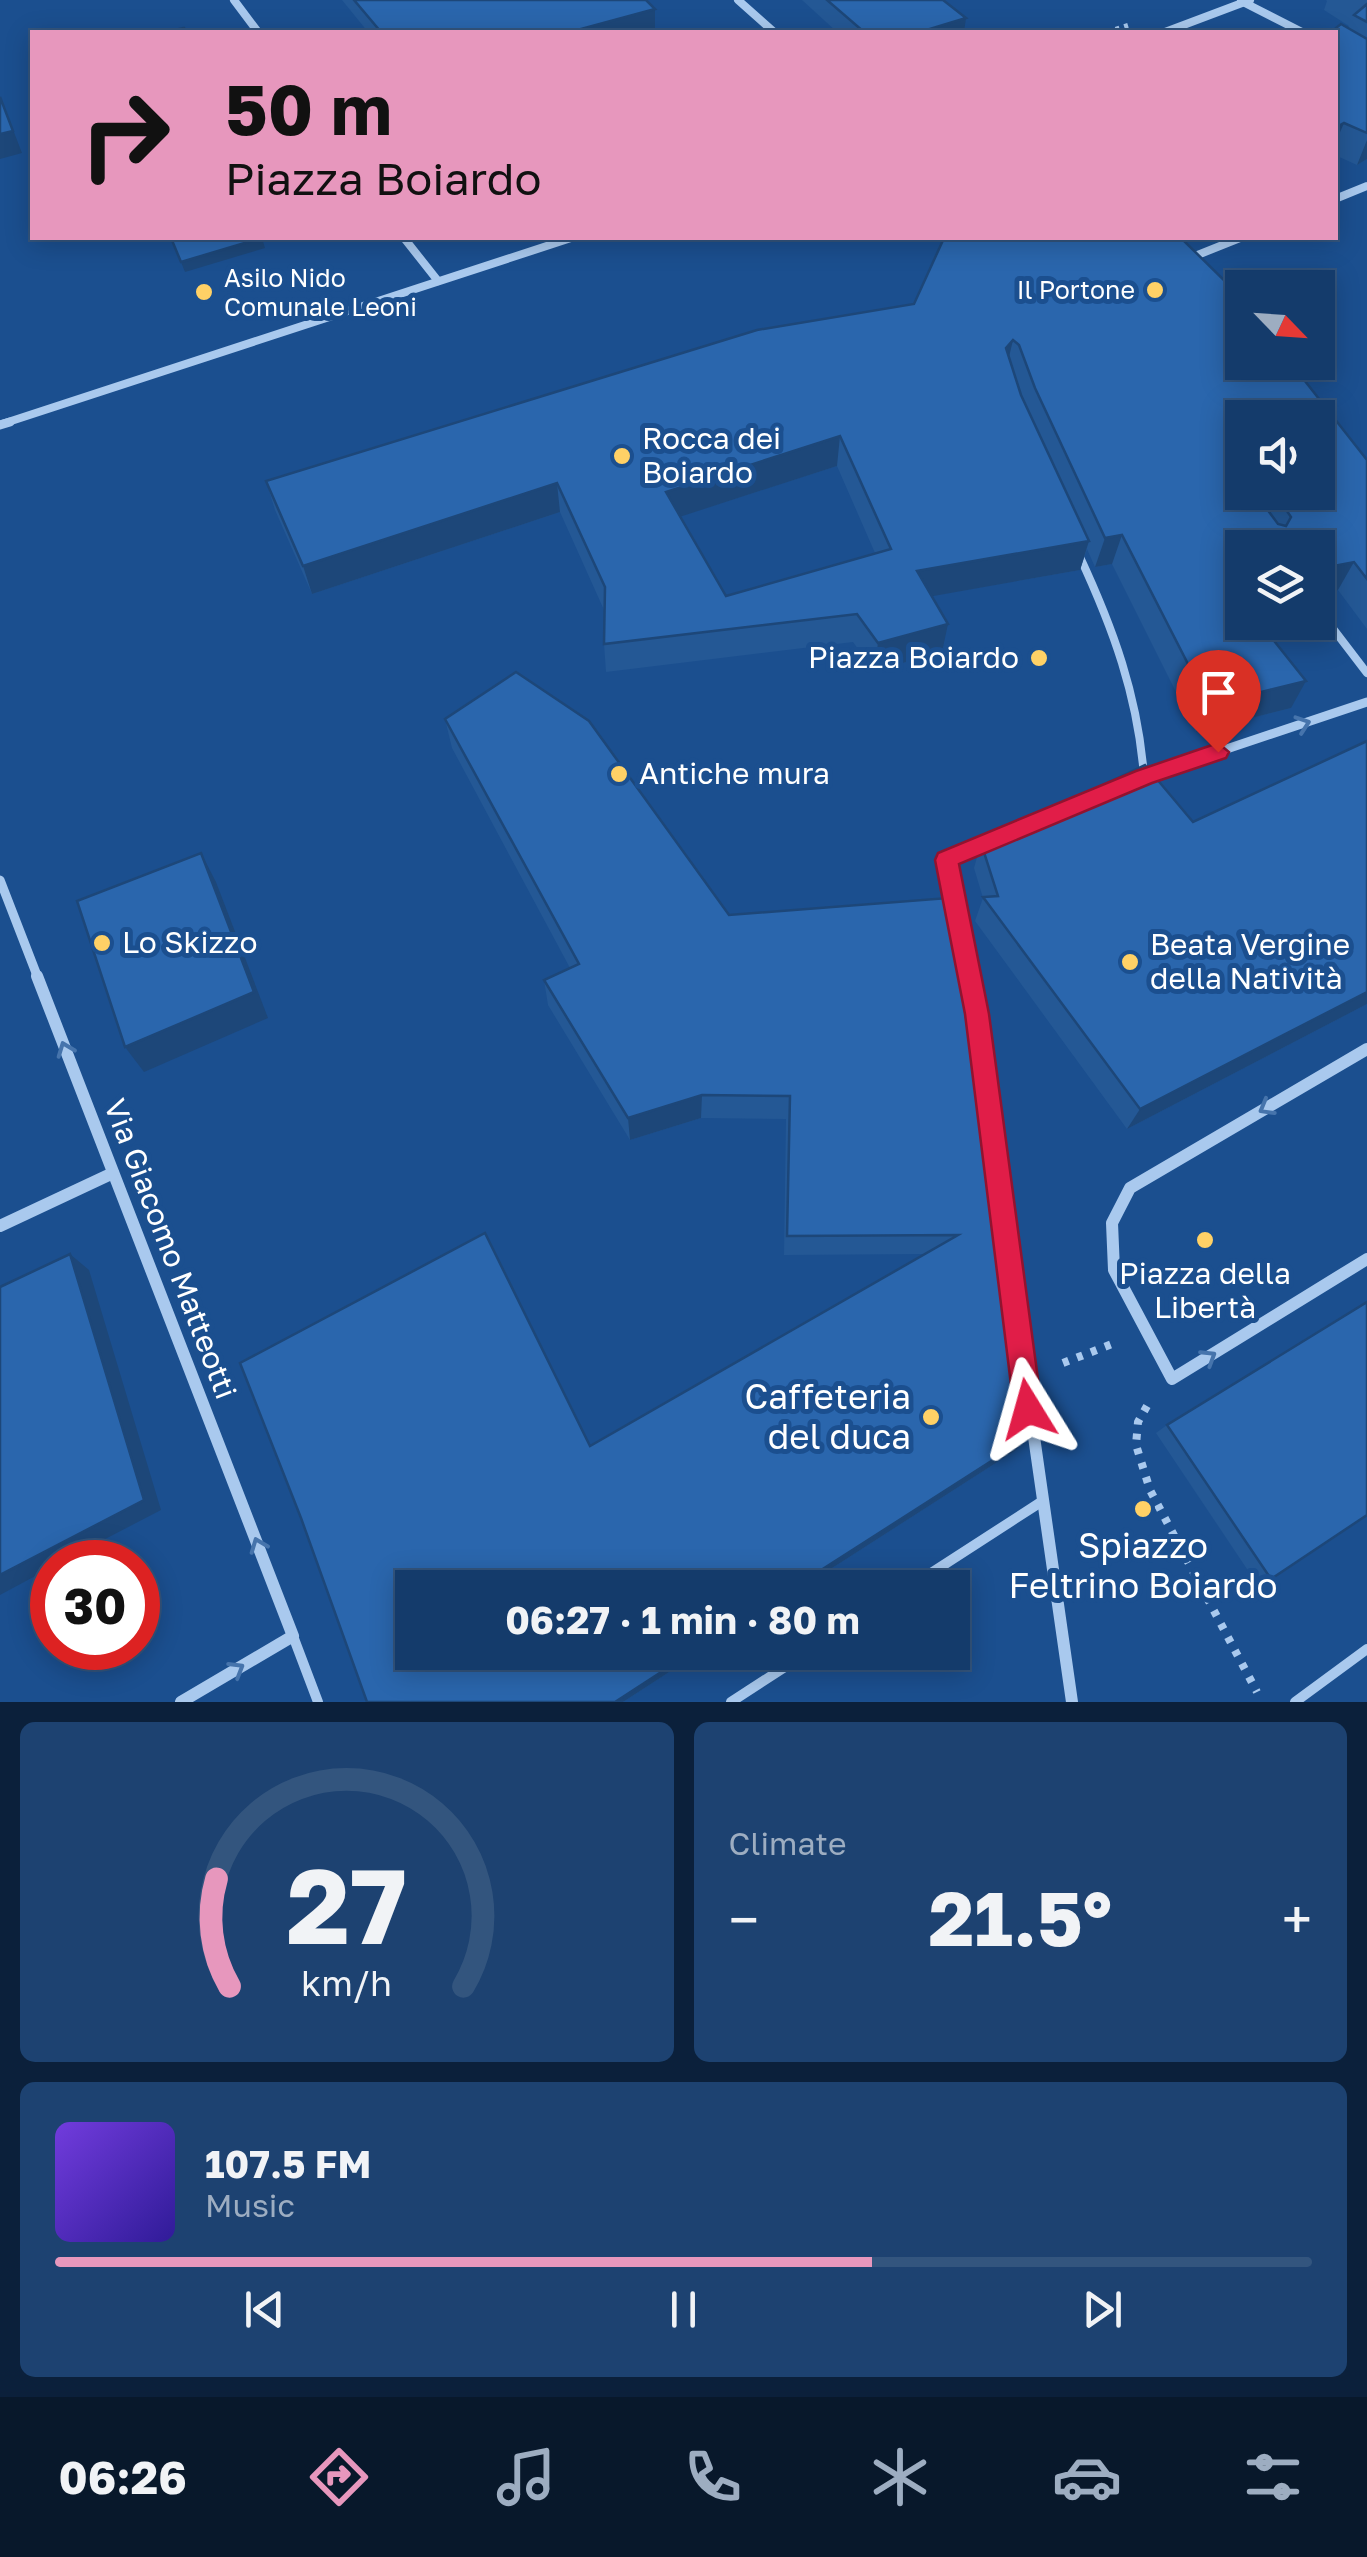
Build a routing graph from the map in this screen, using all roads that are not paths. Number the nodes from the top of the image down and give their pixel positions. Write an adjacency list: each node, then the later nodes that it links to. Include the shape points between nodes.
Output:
1 (234, 0): 4 (street)
2 (738, 0): 5 (street)
3 (1244, 1): 6 (street); 7 (street)
4 (256, 30)
5 (772, 30)
6 (1170, 30)
7 (1298, 30)
8 (1367, 186): 9 (street)
9 (1338, 197)
10 (406, 240): 14 (street)
11 (564, 240): 14 (street)
12 (1235, 240): 13 (street, via 1185,260)
13 (1197, 274)
14 (438, 281): 15 (street)
15 (0, 426)
16 (1073, 541): 20 (street, via 1126,661 1142,724)
17 (1335, 631): 18 (street)
18 (1367, 673)
19 (1367, 702): 20 (street, one-way to 19)
20 (1144, 777): 21 (street)
21 (1126, 784)
22 (1000, 837): 28 (street, via 946,860 977,1014)
23 (0, 880): 25 (street, Via Giacomo Matteotti, one-way to 23)
24 (1367, 1049): 27 (street, one-way to 27, via 1130,1188 1112,1223 1114,1270 1172,1379)
25 (113, 1172): 26 (street); 30 (street, Via Giacomo Matteotti, one-way to 25)
26 (0, 1226)
27 (1367, 1259)
28 (1041, 1502): 29 (street); 36 (street)
29 (936, 1570)
30 (293, 1636): 33 (street, one-way to 30); 34 (street)
31 (1367, 1649): 37 (street)
32 (780, 1670): 35 (street)
33 (181, 1702)
34 (318, 1702)
35 (731, 1702)
36 (1072, 1702)
37 (1294, 1702)

